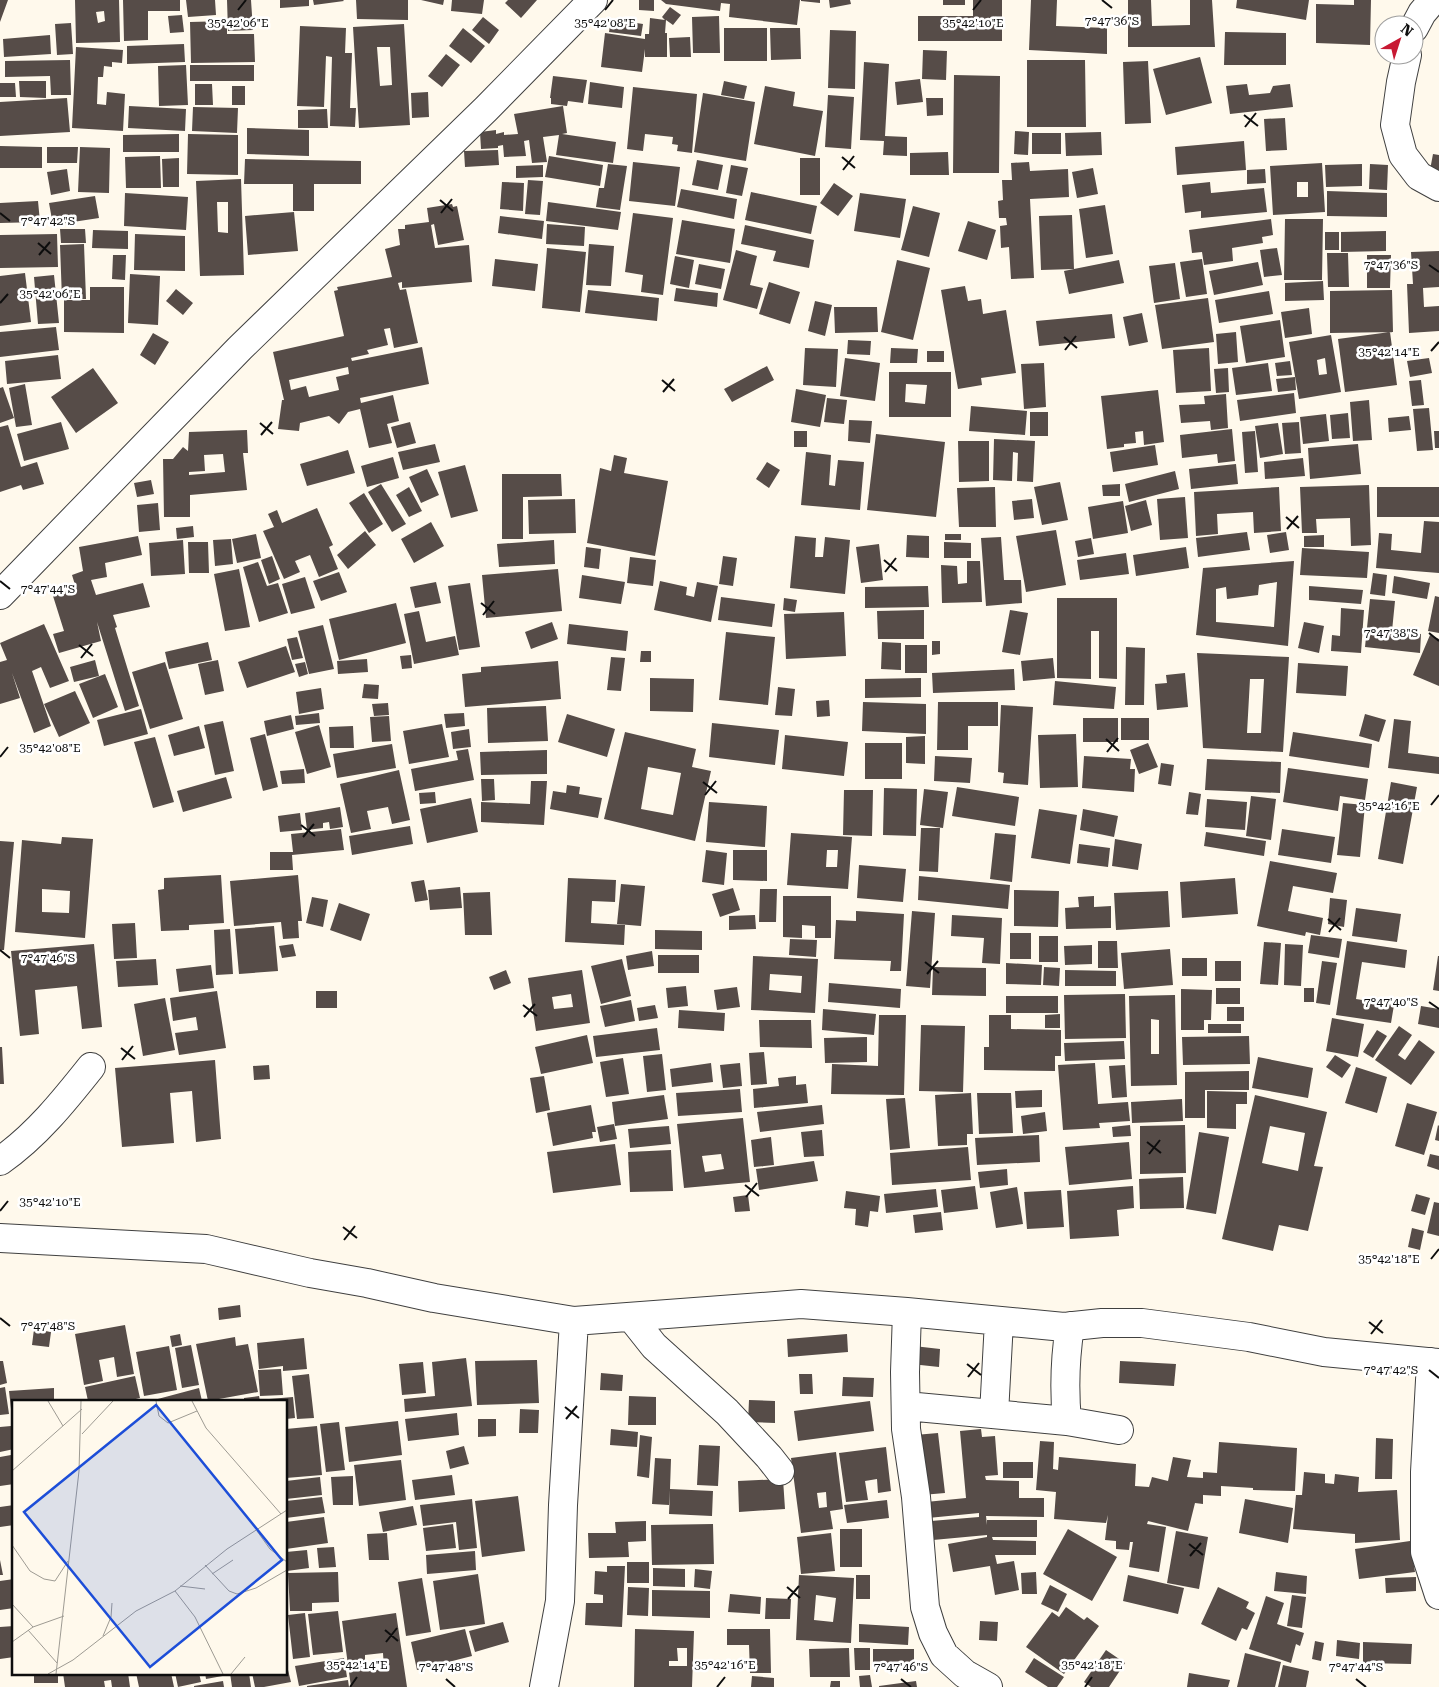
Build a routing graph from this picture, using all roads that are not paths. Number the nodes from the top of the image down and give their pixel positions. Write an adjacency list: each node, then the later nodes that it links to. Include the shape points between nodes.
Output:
1 (593, 0): 6 (street, via 486,109 240,348)
2 (1433, 0): 3 (street)
3 (1421, 15)
4 (1405, 65): 5 (street, via 1395,125 1403,155 1419,176)
5 (1439, 187)
6 (41, 554): 7 (street); 8 (street)
7 (0, 566)
8 (0, 595)
9 (91, 1067): 10 (street, via 50,1116)
10 (0, 1161)
11 (0, 1238): 14 (street, via 206,1249 434,1298)
12 (907, 1312): 13 (street, via 801,1304); 15 (street); 18 (street)
13 (631, 1317): 14 (street); 22 (street, via 654,1346 726,1412)
14 (574, 1321): 24 (street, via 560,1601)
15 (999, 1321): 16 (street); 19 (street)
16 (1070, 1326): 17 (street, via 1142,1323 1249,1337 1324,1352); 20 (street, via 1064,1393)
17 (1435, 1362): 23 (street, via 1425,1472 1425,1552)
18 (906, 1406): 19 (street); 25 (street, via 925,1607 944,1655 964,1674)
19 (994, 1414): 20 (street)
20 (1067, 1421): 21 (street)
21 (1118, 1430)
22 (780, 1471)
23 (1439, 1595)
24 (544, 1687)
25 (988, 1687)

